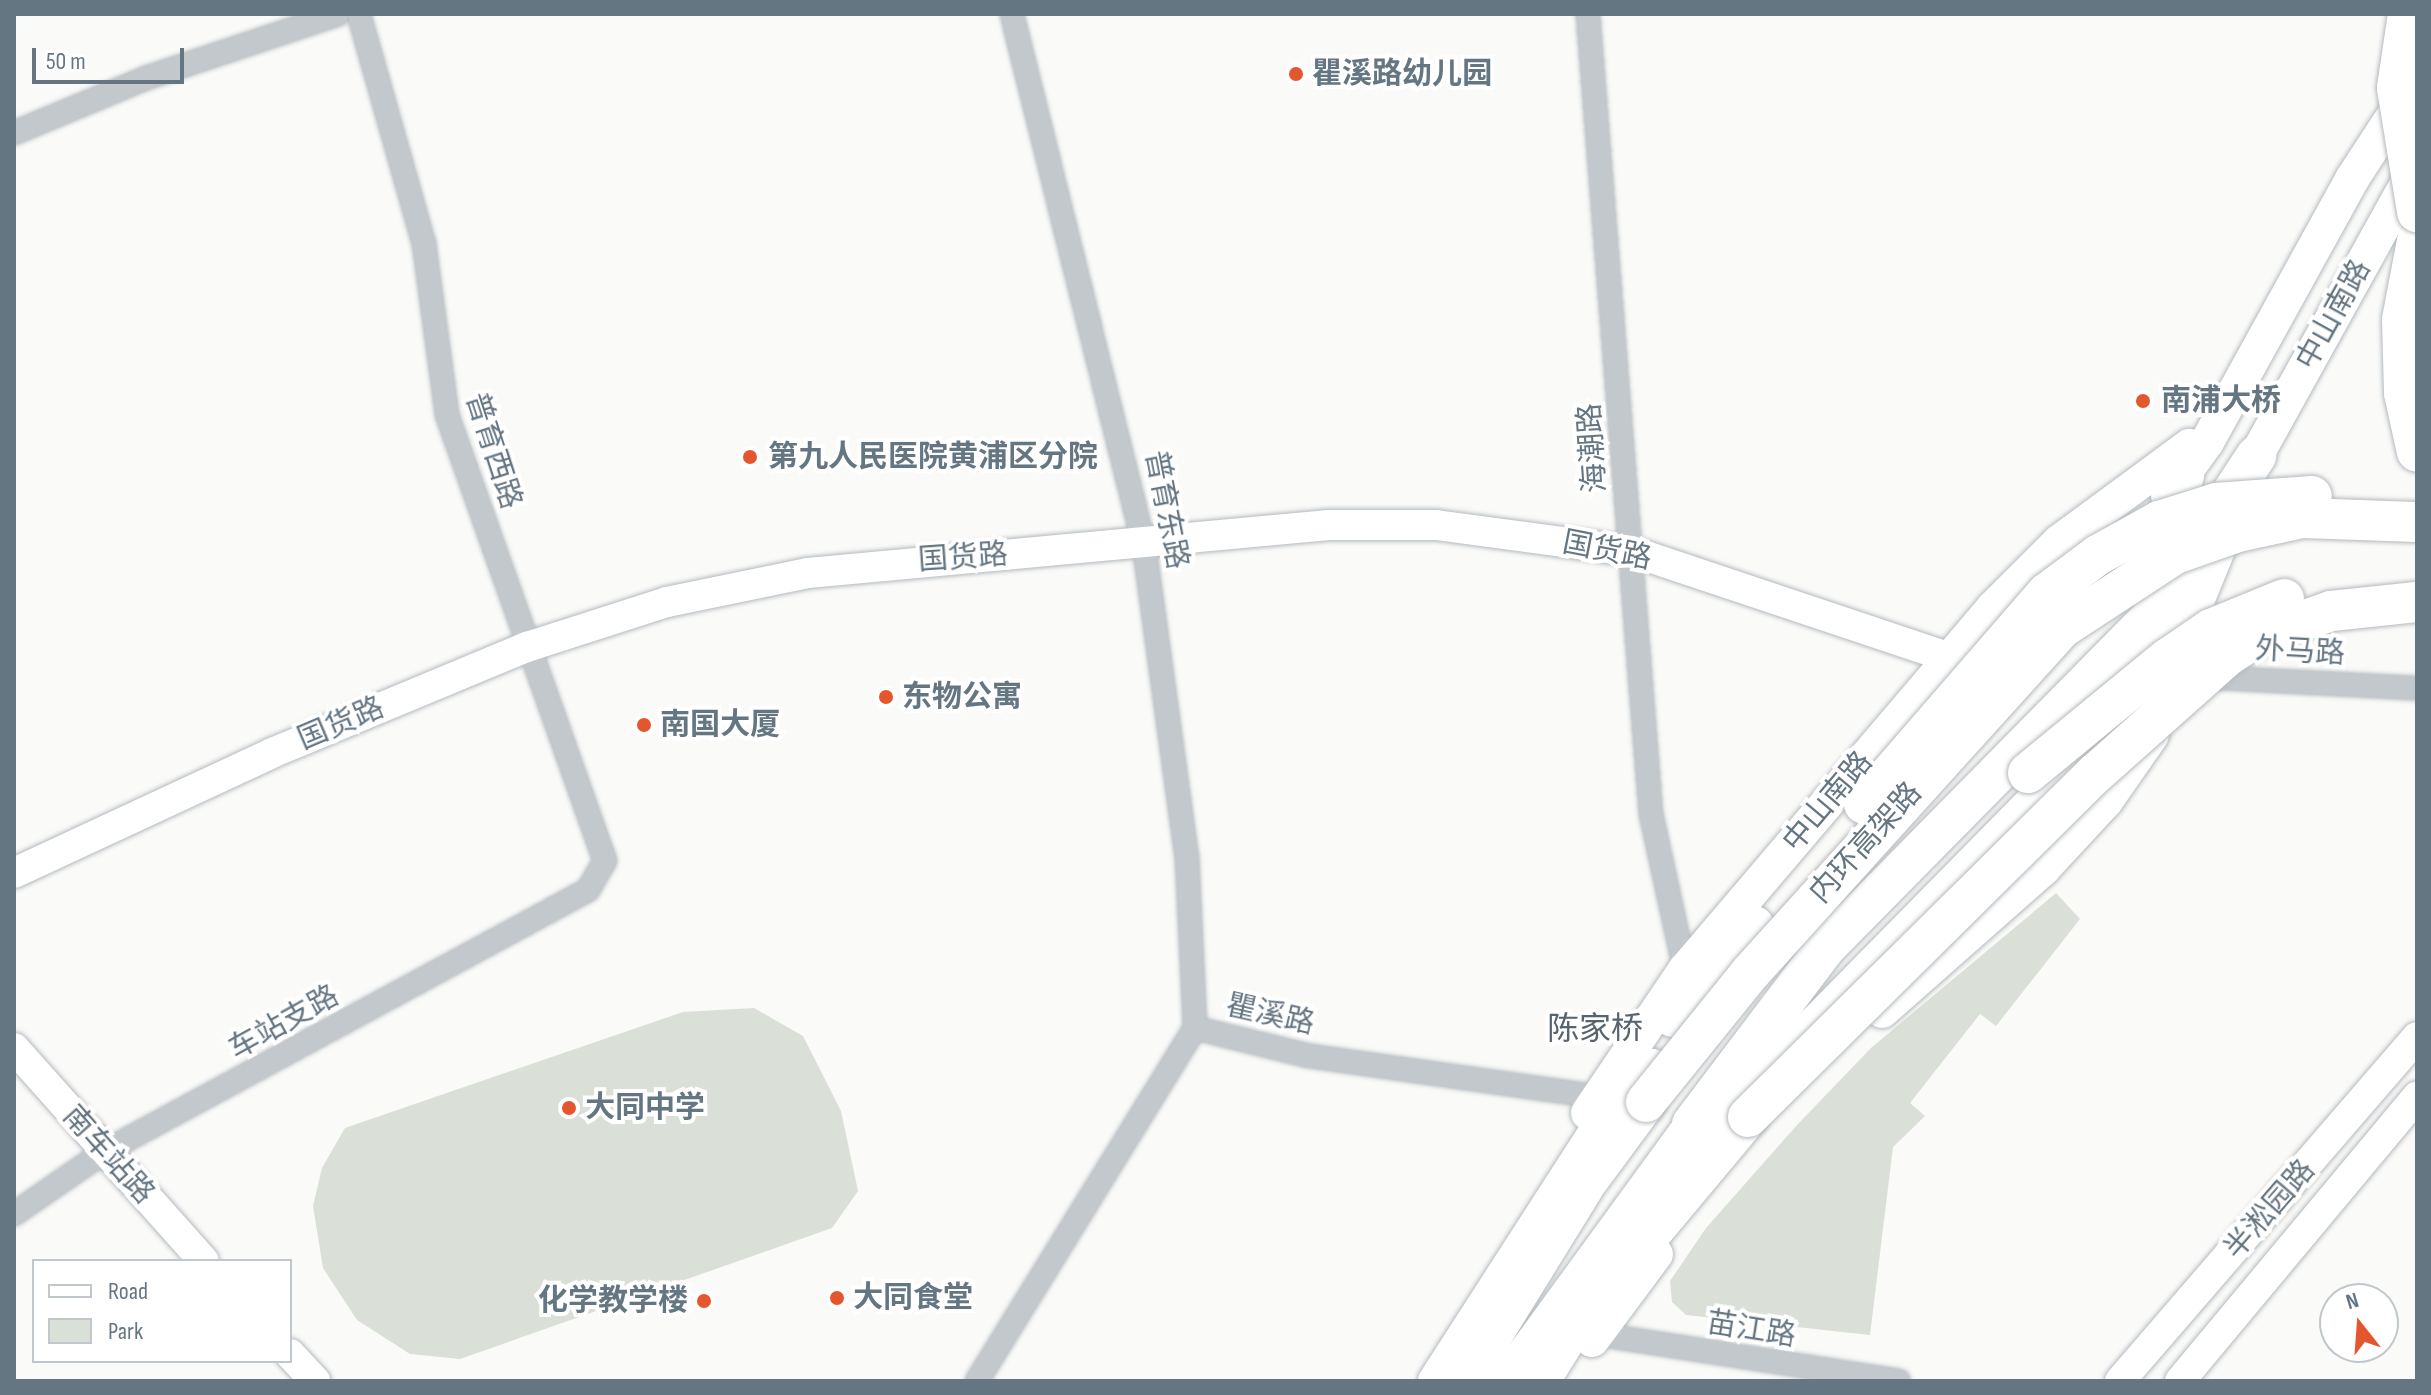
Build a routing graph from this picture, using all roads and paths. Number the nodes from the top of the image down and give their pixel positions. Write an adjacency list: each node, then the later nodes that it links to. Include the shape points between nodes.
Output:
1 (338, 14): 7 (street, via 146,78)
2 (359, 14): 22 (street, 普育西路, via 424,244 447,414)
3 (1012, 14): 16 (street, 普育东路)
4 (1588, 14): 17 (street, 海潮路)
5 (2408, 14): 9 (highway, bridge, via 2397,88)
6 (2417, 80): 11 (main road, 中山南路, via 2352,179)
7 (14, 133)
8 (2417, 166): 13 (main road, 中山南路)
9 (2417, 212)
10 (2417, 241): 12 (highway, via 2402,320 2404,393)
11 (2232, 400): 14 (main road, 中山南路); 23 (main road, 中山南路, via 2163,469 2059,542)
12 (2417, 452)
13 (2256, 456): 19 (main road, 中山南路); 21 (highway, via 2185,571)
14 (2184, 476): 21 (highway); 38 (main road, 中山南路)
15 (2417, 519): 30 (highway, bridge, via 2363,500 2294,495 2216,503 2159,521 2098,555 2047,593); 36 (highway, 内环高架路, bridge, via 2302,518 2238,532 2175,554 2062,628 1751,972)
16 (1144, 545): 17 (street, 国货路, via 1329,525 1436,525); 22 (street, 国货路, via 808,573 667,602); 31 (street, 普育东路, via 1187,857)
17 (1631, 551): 23 (street, 国货路); 29 (street, 海潮路, via 1651,814)
18 (2417, 592): 37 (highway, 内环高架路, bridge, via 2338,589 2244,614 2167,659 2028,773)
19 (2198, 599): 24 (main road, 中山南路); 26 (main road, 中山南路, via 2148,683)
20 (2417, 602): 43 (highway, bridge, via 2331,611 2257,637 2226,657 2038,828 1748,1117)
21 (2112, 635): 36 (highway, bridge); 37 (highway, via 1826,947)
22 (527, 647): 27 (street, 国货路, via 272,753); 28 (street, 普育西路, via 605,861)
23 (1950, 658): 29 (main road, 中山南路)
24 (2179, 675): 25 (street, 外马路); 26 (main road); 43 (main road, 中山南路, via 2153,733 2081,830 1745,1147)
25 (2417, 688)
26 (2069, 767): 43 (main road, 中山南路, via 1752,1087 1661,1195)
27 (14, 873)
28 (588, 890): 39 (street, 车站支路)
29 (1685, 970): 34 (main road, 中山南路)
30 (1673, 1017): 38 (main road)
31 (1195, 1028): 34 (street, 瞿溪路, via 1309,1056); 46 (street, 瞿溪路)
32 (2417, 1037): 53 (street, 半淞园路)
33 (14, 1048): 39 (street, 南车站路)
34 (1599, 1097): 42 (main road, 中山南路, via 1512,1233)
35 (2417, 1097): 54 (street, 半淞园路)
36 (1646, 1102): 48 (highway, 内环高架路, via 1589,1179)
37 (1692, 1124): 49 (highway, 内环高架路)
38 (1596, 1131): 42 (main road, 中山南路)
39 (104, 1152): 40 (street, 车站支路); 41 (street, 南车站路)
40 (14, 1214)
41 (202, 1259)
42 (1503, 1270): 47 (main road, 中山南路)
43 (1591, 1323): 50 (main road, 中山南路); 51 (main road, 中山南路); 52 (street, 苗江路)
44 (292, 1356): 45 (street)
45 (315, 1381)
46 (977, 1381)
47 (1435, 1381)
48 (1464, 1381)
49 (1508, 1381)
50 (1543, 1381)
51 (1559, 1381)
52 (1898, 1381)
53 (2120, 1381)
54 (2180, 1381)

